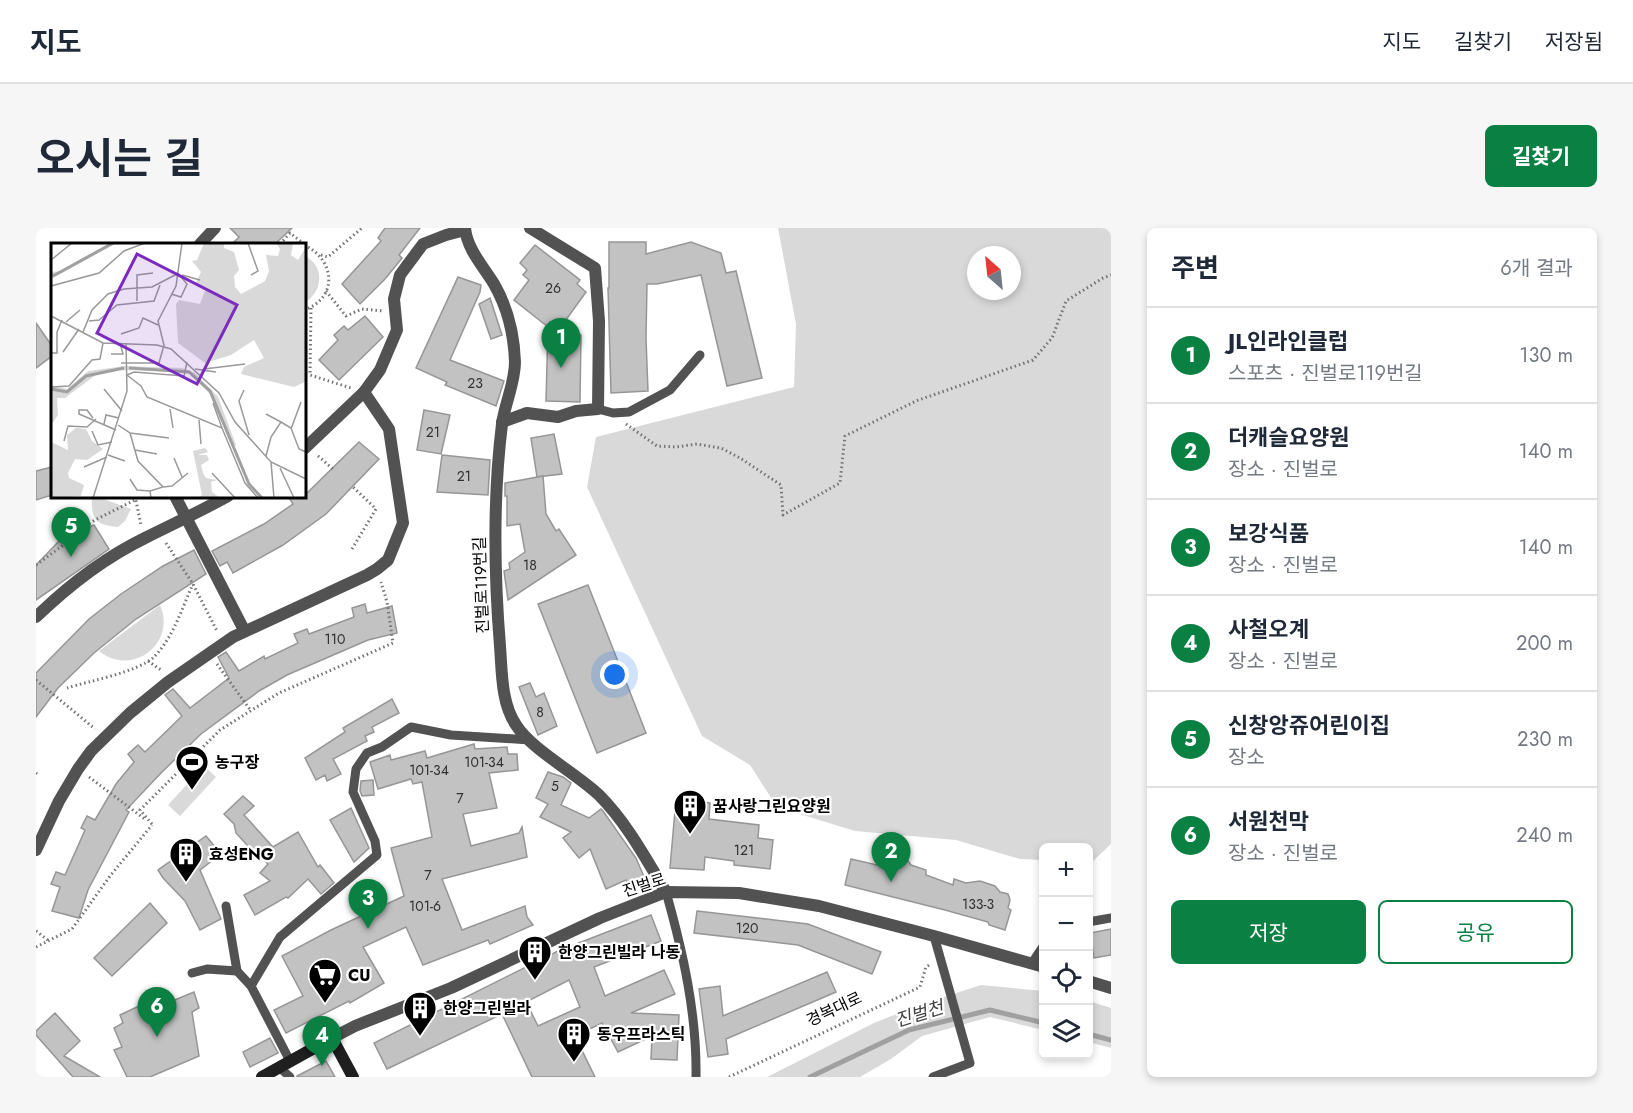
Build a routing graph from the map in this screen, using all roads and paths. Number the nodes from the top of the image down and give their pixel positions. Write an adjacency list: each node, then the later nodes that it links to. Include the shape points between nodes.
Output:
1 (216, 228): 5 (street)
2 (362, 228): 9 (path, via 328,257)
3 (530, 228): 19 (street, via 595,268)
4 (465, 229): 14 (street, via 423,244 400,275); 20 (street, 진벌로119번길, via 471,248 506,309 512,333 515,364)
5 (201, 243)
6 (281, 243): 7 (path, via 290,233)
7 (301, 243)
8 (306, 246): 11 (path, via 323,258 328,268)
9 (306, 247)
10 (1111, 275): 21 (path, via 1066,301 1052,338 1033,360 916,401 844,436 840,483 783,515 781,485 740,458 721,448 697,444 657,446 626,424)
11 (327, 291): 12 (path); 14 (path, via 346,316 362,309)
12 (311, 308): 13 (path); 17 (path)
13 (306, 309)
14 (395, 312): 18 (street, via 397,330 380,370)
15 (700, 355): 19 (lane, via 670,390 629,412)
16 (306, 371): 17 (path)
17 (310, 375): 18 (path)
18 (364, 392): 22 (street); 33 (street, via 389,429 403,523 388,560)
19 (598, 409): 20 (street, via 558,417 527,413)
20 (502, 422): 43 (street, 진벌로119번길, via 496,595 503,685 515,725)
21 (617, 425)
22 (306, 448): 23 (path)
23 (333, 469)
24 (353, 488): 31 (path, via 376,509)
25 (135, 498): 30 (path); 32 (path, via 73,534)
26 (176, 498): 28 (street)
27 (224, 498): 28 (street)
28 (188, 518): 29 (street); 36 (street)
29 (158, 532): 30 (street); 34 (path)
30 (144, 538): 35 (street, via 75,584)
31 (352, 549)
32 (36, 565)
33 (377, 569): 36 (street); 41 (path, via 393,643 279,693)
34 (193, 584): 37 (path); 40 (path, via 165,644 153,657 140,666)
35 (36, 616)
36 (244, 630): 37 (street)
37 (223, 642): 38 (street)
38 (208, 653): 41 (path); 42 (street, via 130,713)
39 (36, 680): 42 (path)
40 (67, 688)
41 (250, 711): 45 (path, via 220,730 140,810)
42 (105, 738): 44 (street)
43 (530, 740): 47 (street, 진벌로119번길, via 599,795 624,824); 60 (lane, via 451,735 411,727 367,753 356,769 353,792 375,841 377,855 280,937)
44 (78, 769): 45 (path); 46 (street, via 58,801)
45 (152, 824): 53 (path, via 72,929)
46 (36, 850)
47 (666, 892): 52 (street, 진벌로, via 739,892 819,906); 62 (street, 진벌로); 67 (lane, via 683,954)
48 (226, 906): 57 (lane)
49 (1111, 918): 50 (lane)
50 (1093, 921)
51 (36, 931): 53 (path)
52 (934, 936): 55 (lane); 56 (street, 진벌로)
53 (49, 940): 54 (path)
54 (36, 947)
55 (940, 960): 68 (path, 경복대로, via 926,967 920,987); 69 (lane, via 970,1063)
56 (1038, 965)
57 (237, 971): 58 (lane, via 207,969); 60 (lane)
58 (192, 973)
59 (1093, 982): 61 (street)
60 (251, 986): 63 (lane)
61 (1111, 988)
62 (332, 1038): 63 (street, 진벌로); 66 (street)
63 (285, 1064): 64 (street, 진벌로); 65 (lane)
64 (262, 1077)
65 (290, 1077)
66 (353, 1077)
67 (696, 1077)
68 (729, 1077)
69 (933, 1077)

